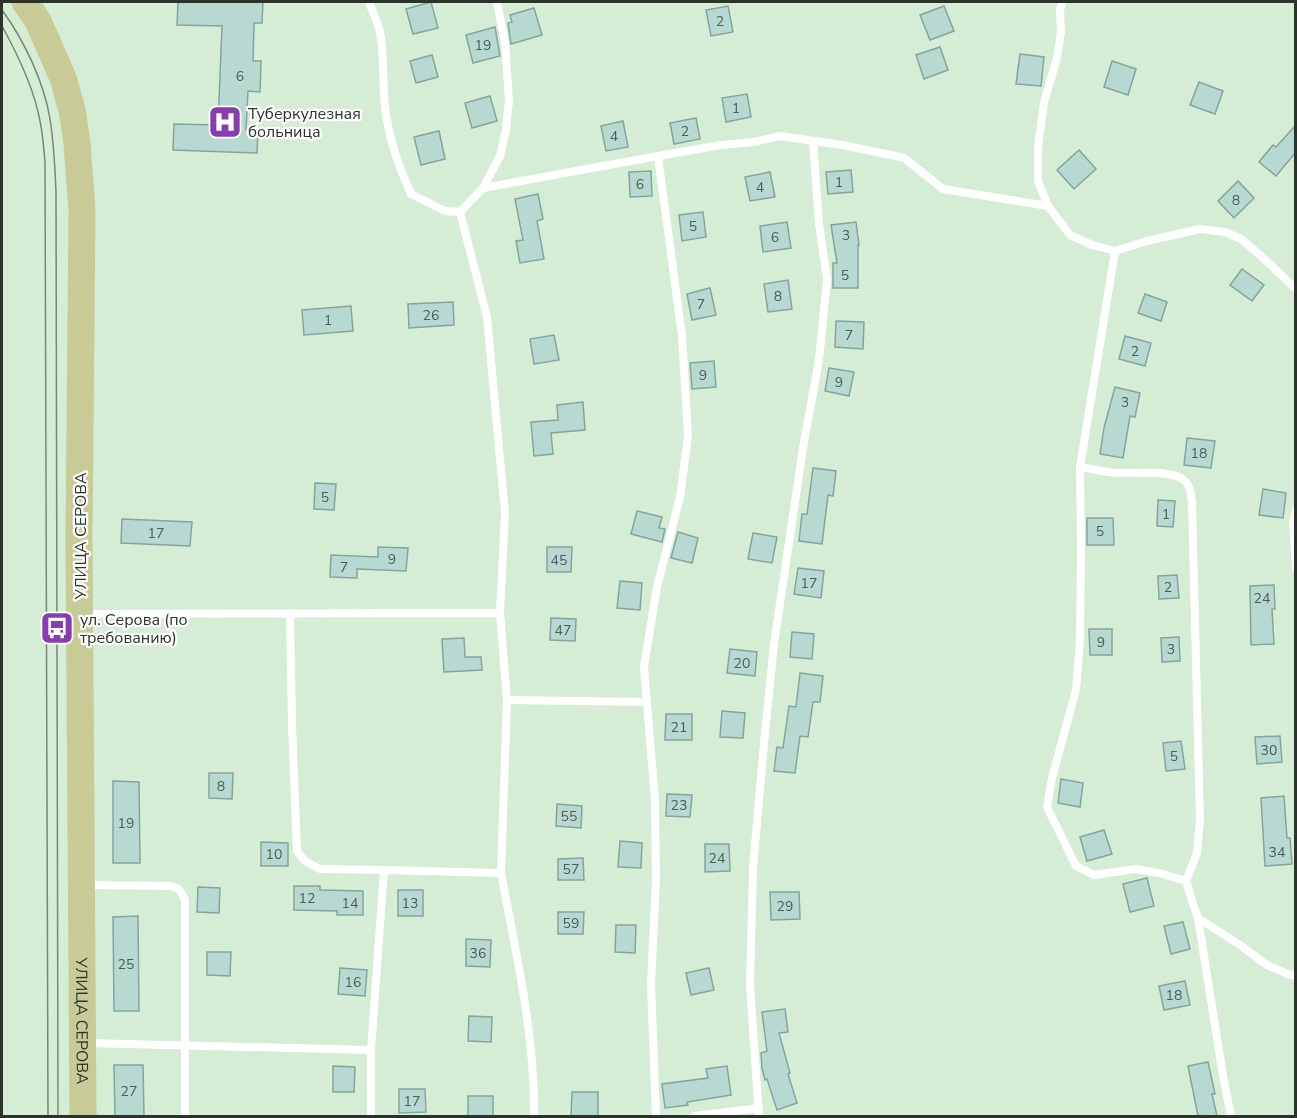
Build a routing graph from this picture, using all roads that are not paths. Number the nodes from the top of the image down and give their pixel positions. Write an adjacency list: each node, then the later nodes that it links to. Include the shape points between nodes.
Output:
1 (25, 2): 17 (main road, УЛИЦА СЕРОВА, via 38,21 63,78 77,144 82,210)
2 (369, 2): 9 (lane, via 379,29 384,105 392,146 411,194 446,211)
3 (497, 2): 7 (lane, via 510,100 500,156)
4 (1062, 2): 8 (lane, via 1057,58 1044,102 1038,147 1038,181)
5 (813, 141): 6 (lane, via 780,136); 8 (lane, via 904,158 943,189); 29 (lane, via 827,279 819,360 774,644 753,867 750,986)
6 (658, 156): 7 (lane); 19 (lane, via 682,336 688,436 680,497 657,586 644,667)
7 (483, 188): 9 (lane)
8 (1048, 207): 10 (lane, via 1071,235)
9 (460, 212): 16 (lane, via 487,317 505,513)
10 (1115, 251): 11 (lane, via 1200,229 1225,232 1241,239); 12 (lane)
11 (1296, 289)
12 (1080, 467): 22 (lane, via 1179,477 1190,488 1200,820 1197,853); 22 (lane, via 1080,641 1076,690 1047,807 1076,866 1094,875 1135,869)
13 (1296, 508): 14 (lane)
14 (1296, 568)
15 (290, 613): 16 (lane); 17 (lane); 20 (lane, via 297,851 305,861 320,868)
16 (500, 613): 18 (lane)
17 (81, 614): 23 (main road, УЛИЦА СЕРОВА)
18 (507, 700): 19 (lane); 21 (lane)
19 (646, 702): 34 (lane, via 655,812 651,982)
20 (384, 870): 21 (lane); 28 (lane)
21 (501, 873): 33 (lane, via 528,1022)
22 (1186, 881): 24 (lane)
23 (81, 885): 26 (main road, УЛИЦА СЕРОВА); 27 (lane, via 179,889 185,900)
24 (1198, 918): 25 (lane, via 1267,965); 36 (lane)
25 (1296, 976)
26 (83, 1043): 27 (lane); 30 (main road, УЛИЦА СЕРОВА)
27 (184, 1045): 28 (lane); 31 (lane)
28 (371, 1050): 32 (lane)
29 (759, 1112): 35 (lane)
30 (83, 1116)
31 (185, 1116)
32 (371, 1116)
33 (534, 1116)
34 (656, 1116)
35 (695, 1116)
36 (1231, 1116)

